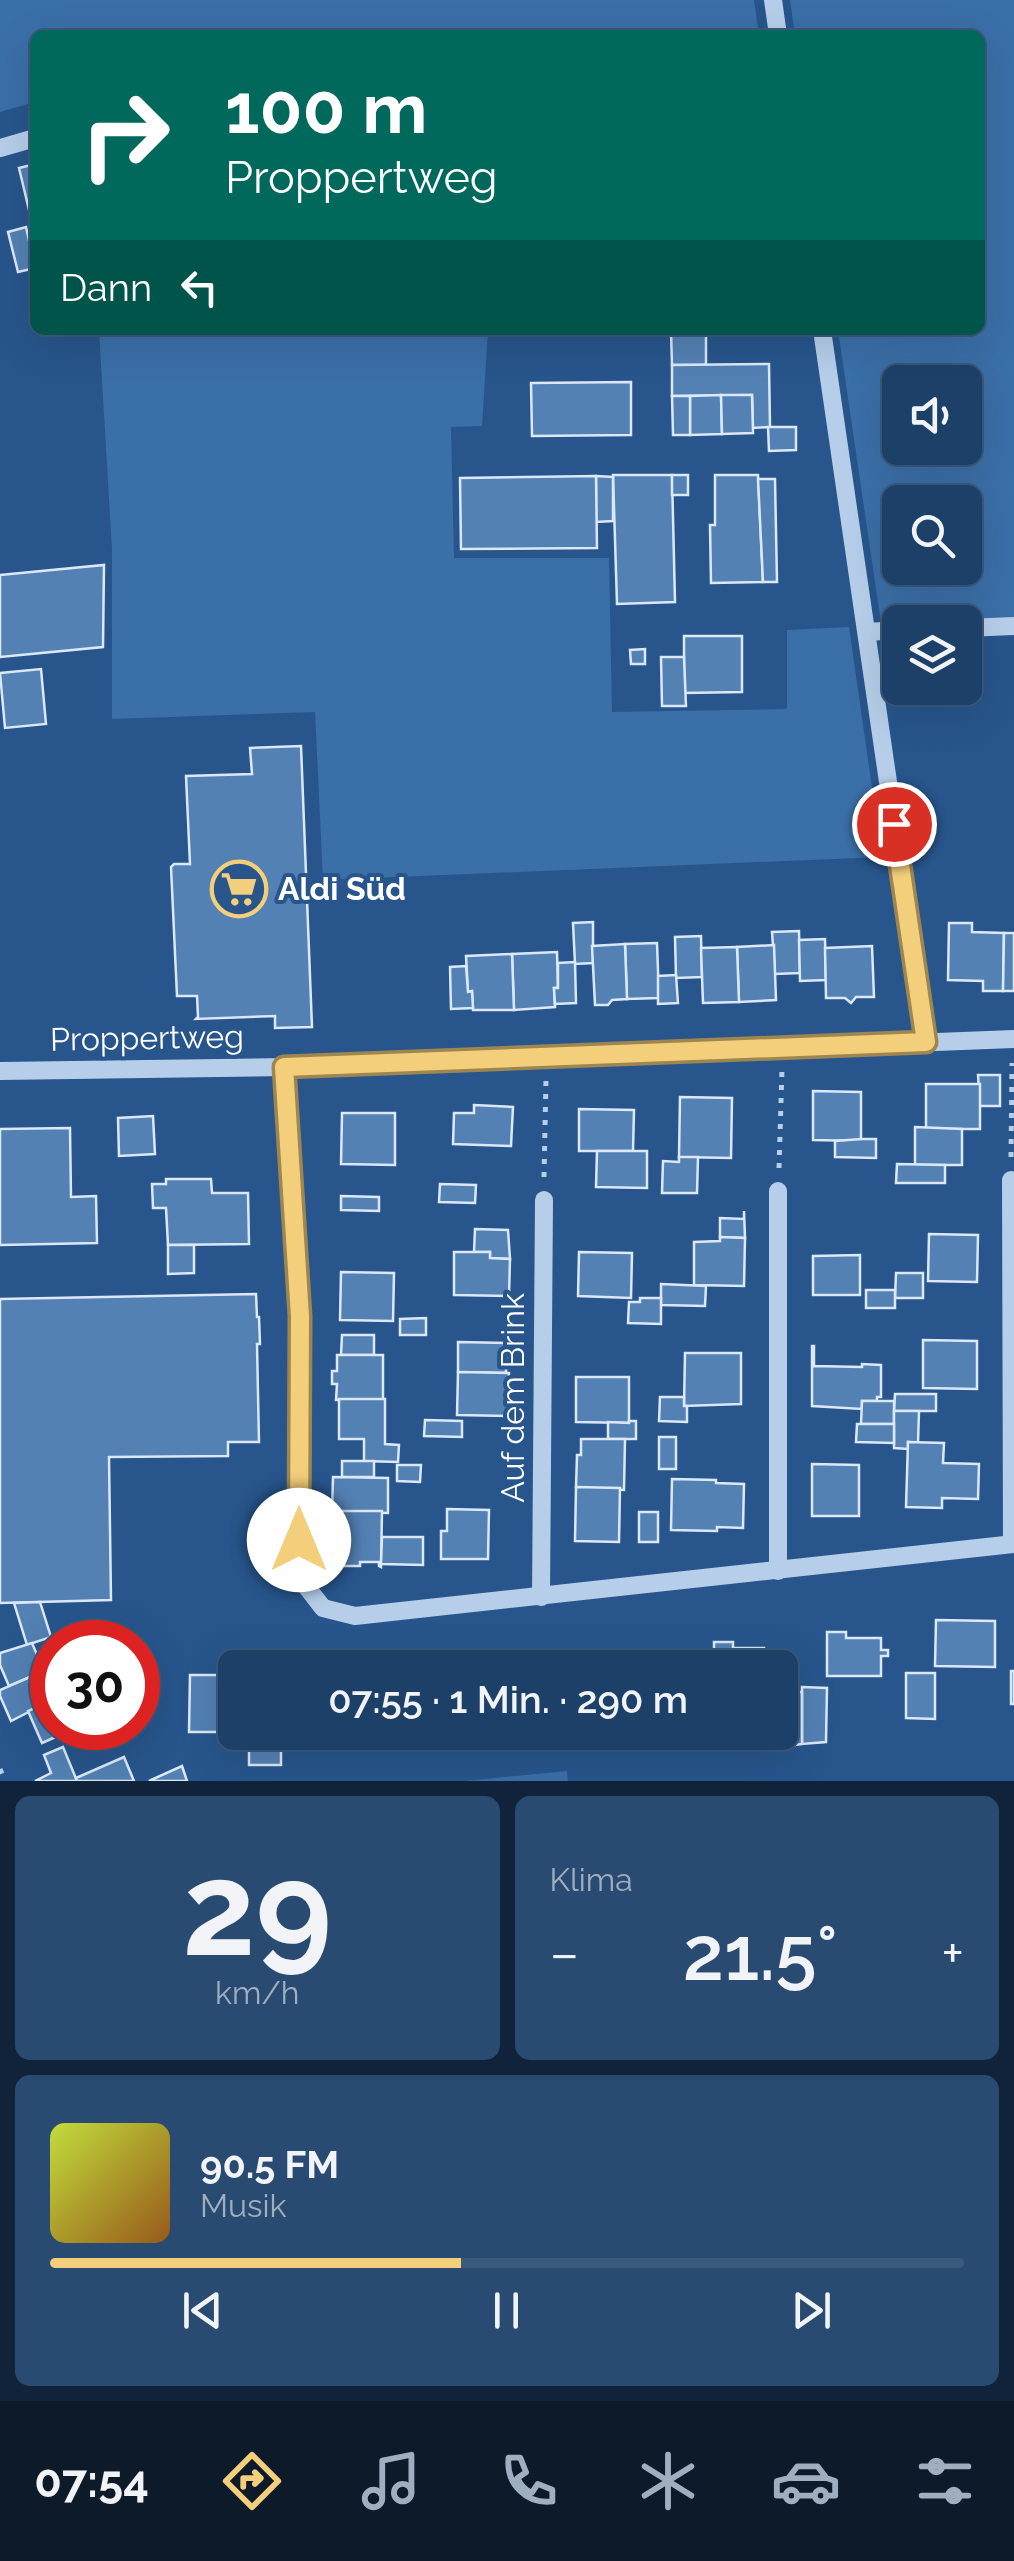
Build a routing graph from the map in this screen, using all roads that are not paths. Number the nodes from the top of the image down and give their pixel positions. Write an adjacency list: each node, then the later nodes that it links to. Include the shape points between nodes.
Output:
1 (773, 0): 2 (street)
2 (777, 30)
3 (30, 139): 4 (street)
4 (0, 148)
5 (823, 335): 9 (street)
6 (1014, 626): 7 (street)
7 (982, 627)
8 (882, 631): 9 (street)
9 (867, 632): 11 (street)
10 (1013, 1039): 11 (street, Proppertweg)
11 (926, 1042): 12 (street, Proppertweg)
12 (284, 1067): 13 (street, Proppertweg); 19 (street, via 300,1316 299,1577 323,1608 356,1616)
13 (0, 1070)
14 (1011, 1180): 17 (street)
15 (778, 1191): 18 (street)
16 (544, 1200): 19 (street, Auf dem Brink)
17 (1013, 1544): 18 (street)
18 (778, 1571): 19 (street)
19 (542, 1597)

